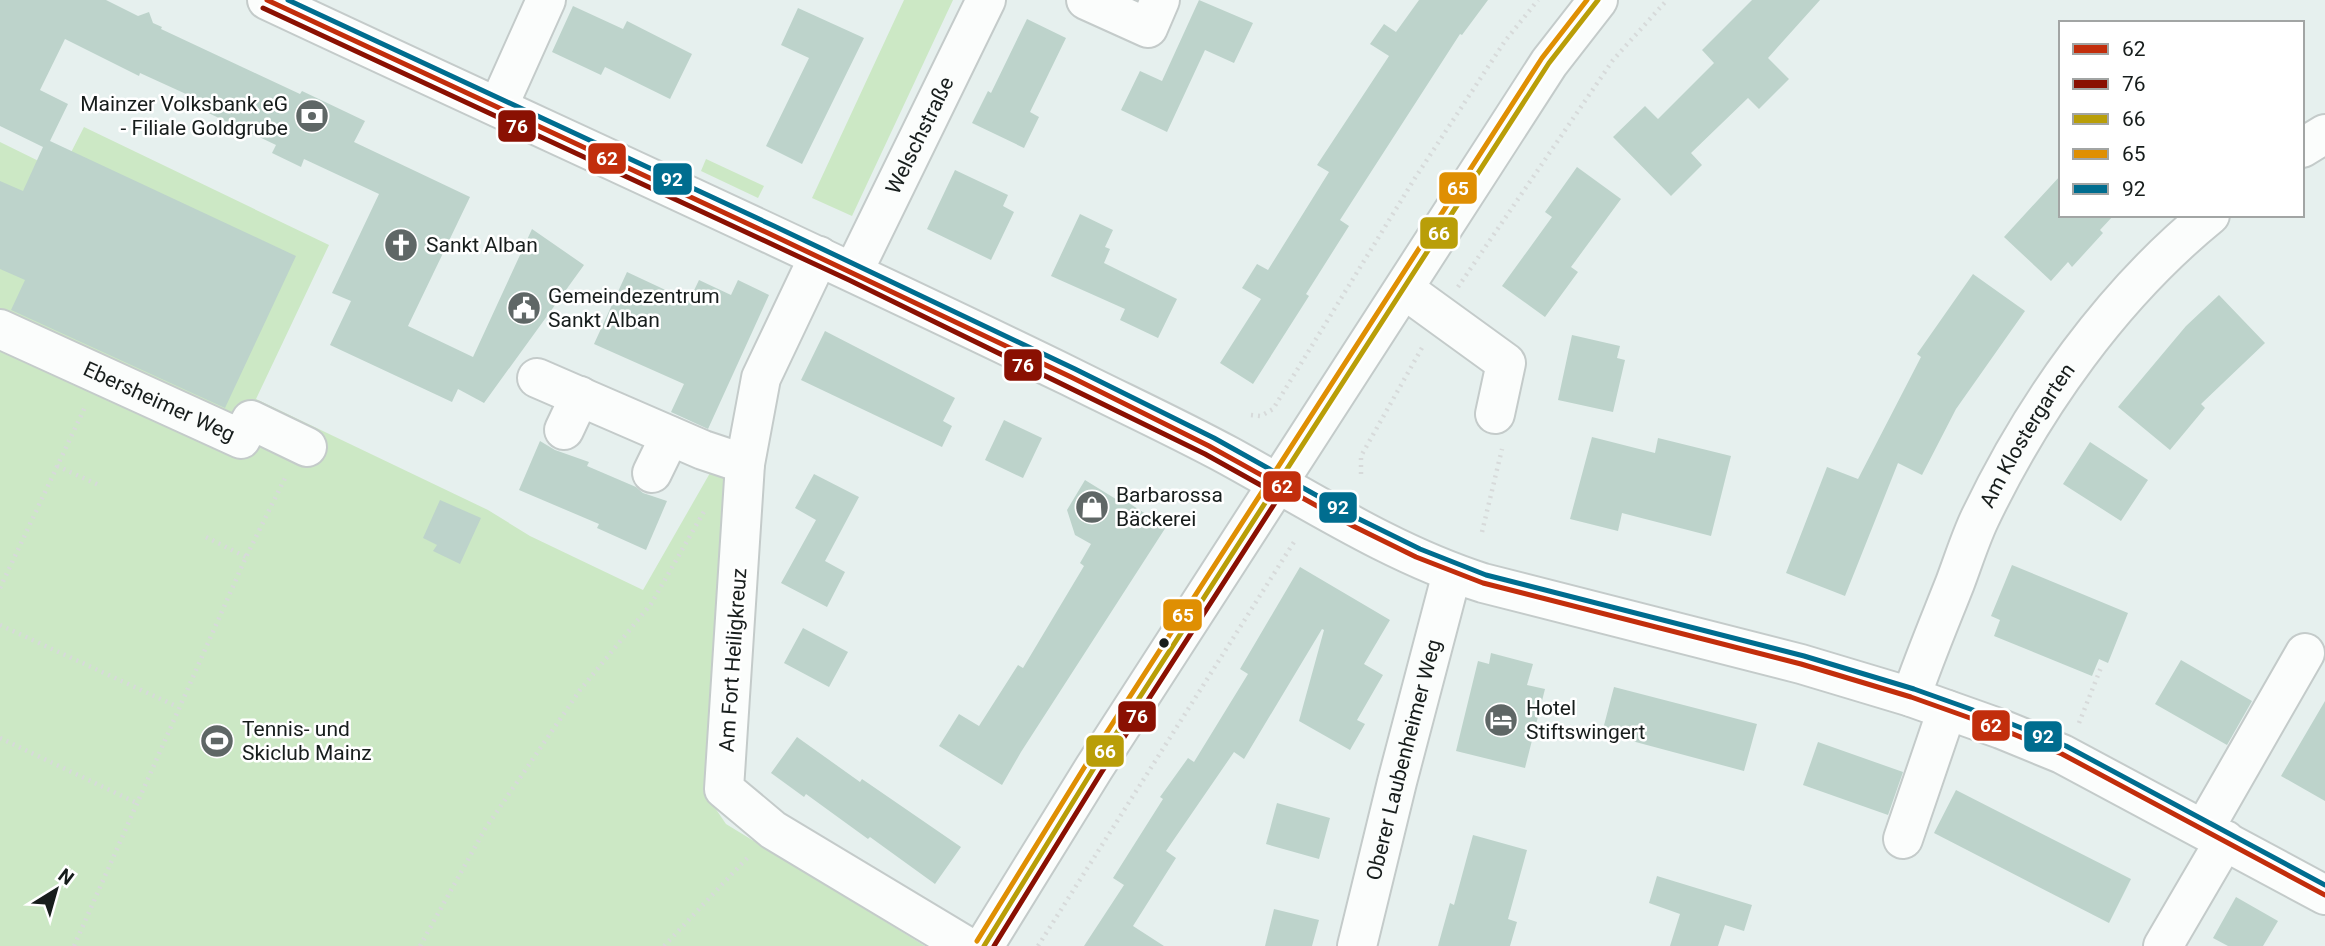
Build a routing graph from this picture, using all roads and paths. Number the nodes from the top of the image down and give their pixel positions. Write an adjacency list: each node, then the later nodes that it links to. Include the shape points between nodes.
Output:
1 (267, 0): 9 (street)
2 (546, 0): 9 (street)
3 (986, 0): 14 (street, Welschstraße)
4 (1086, 0): 5 (street, via 1148,28)
5 (1160, 0)
6 (1538, 0): 22 (path, via 1505,41 1415,178 1273,409 1261,416)
7 (1598, 0): 15 (street, via 1549,63)
8 (1667, 0): 16 (path, via 1613,61)
9 (498, 107): 13 (street)
10 (2325, 134): 11 (street)
11 (2304, 147)
12 (2208, 217): 40 (street, Am Klostergarten, via 2155,266 2081,349 2043,404 1978,521)
13 (819, 256): 14 (street); 26 (street, Am Fort Heiligkreuz, via 761,378)
14 (853, 272): 30 (street, via 1209,446)
15 (1404, 289): 16 (street); 30 (street)
16 (1441, 316): 21 (street, via 1506,363); 29 (path, via 1361,456)
17 (0, 328): 18 (street, Ebersheimer Weg)
18 (100, 374): 25 (street, Ebersheimer Weg, via 242,439 251,420); 27 (path)
19 (537, 377): 20 (street)
20 (580, 396): 23 (street); 24 (street)
21 (1495, 414)
22 (1251, 415)
23 (564, 430)
24 (670, 436): 26 (street); 28 (street)
25 (297, 461): 34 (path)
26 (739, 462): 46 (street, Am Fort Heiligkreuz, via 724,789); 51 (path, via 651,604 580,690 485,829)
27 (57, 466): 31 (path); 36 (path)
28 (652, 473)
29 (1361, 474)
30 (1277, 484): 35 (street); 54 (street)
31 (101, 486)
32 (206, 537): 34 (path)
33 (1294, 542): 55 (path)
34 (246, 557): 41 (path)
35 (1452, 573): 40 (street); 56 (street, Oberer Laubenheimer Weg)
36 (0, 588)
37 (0, 625): 41 (path)
38 (2305, 653): 47 (street)
39 (2102, 665): 43 (path)
40 (1911, 697): 42 (street)
41 (178, 707): 45 (path)
42 (1947, 710): 47 (street, via 2062,754); 48 (street)
43 (2077, 727)
44 (0, 738): 45 (path)
45 (137, 803): 50 (path)
46 (773, 830): 52 (path); 53 (street, Am Fort Heiligkreuz)
47 (2215, 834): 49 (street); 57 (street)
48 (1903, 839)
49 (2325, 895)
50 (74, 946)
51 (420, 946)
52 (664, 946)
53 (966, 946)
54 (984, 946)
55 (1038, 946)
56 (1357, 946)
57 (2163, 946)

